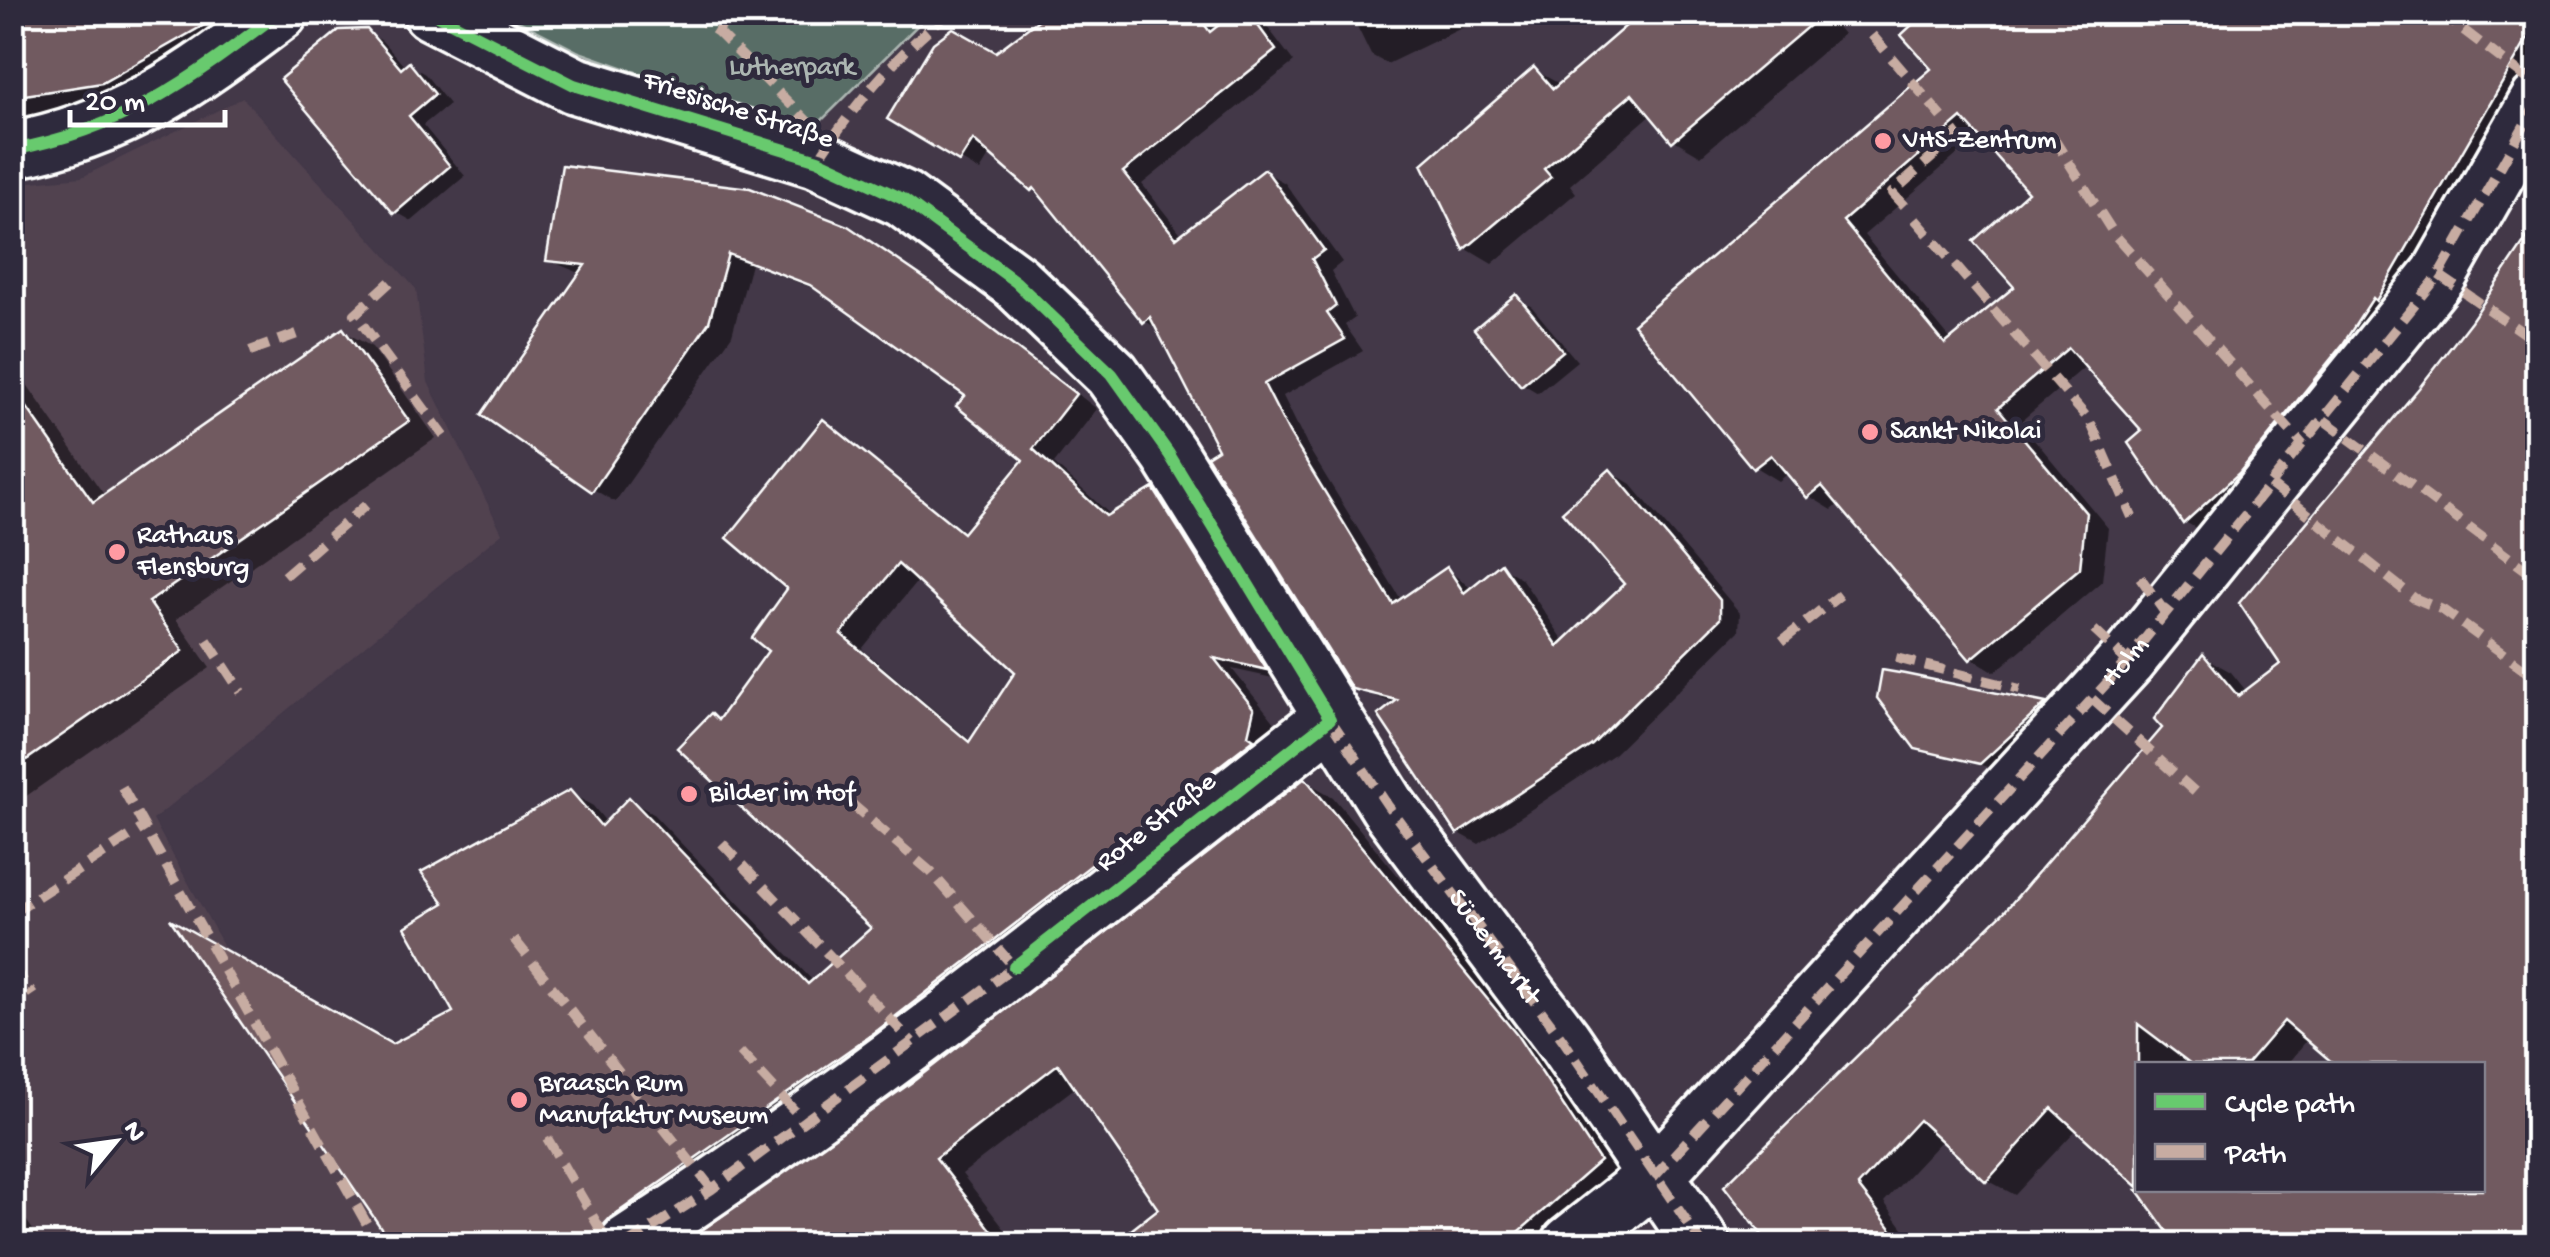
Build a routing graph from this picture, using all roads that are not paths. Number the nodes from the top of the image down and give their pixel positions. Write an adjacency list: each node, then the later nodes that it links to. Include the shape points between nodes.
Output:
1 (280, 12): 4 (street, via 171,93 81,134)
2 (431, 12): 5 (street, Friesische Straße, via 574,84 818,160 903,199 1016,282 1112,374 1169,454)
3 (2538, 101): 6 (street, Holm, via 2439,275 2126,661)
4 (12, 150)
5 (1330, 719): 6 (street, Südermarkt, via 1563,1040); 7 (street, Rote Straße, via 1014,966)
6 (1653, 1178): 8 (street, Holm); 9 (street, Südermarkt)
7 (628, 1244)
8 (1570, 1244)
9 (1702, 1244)

